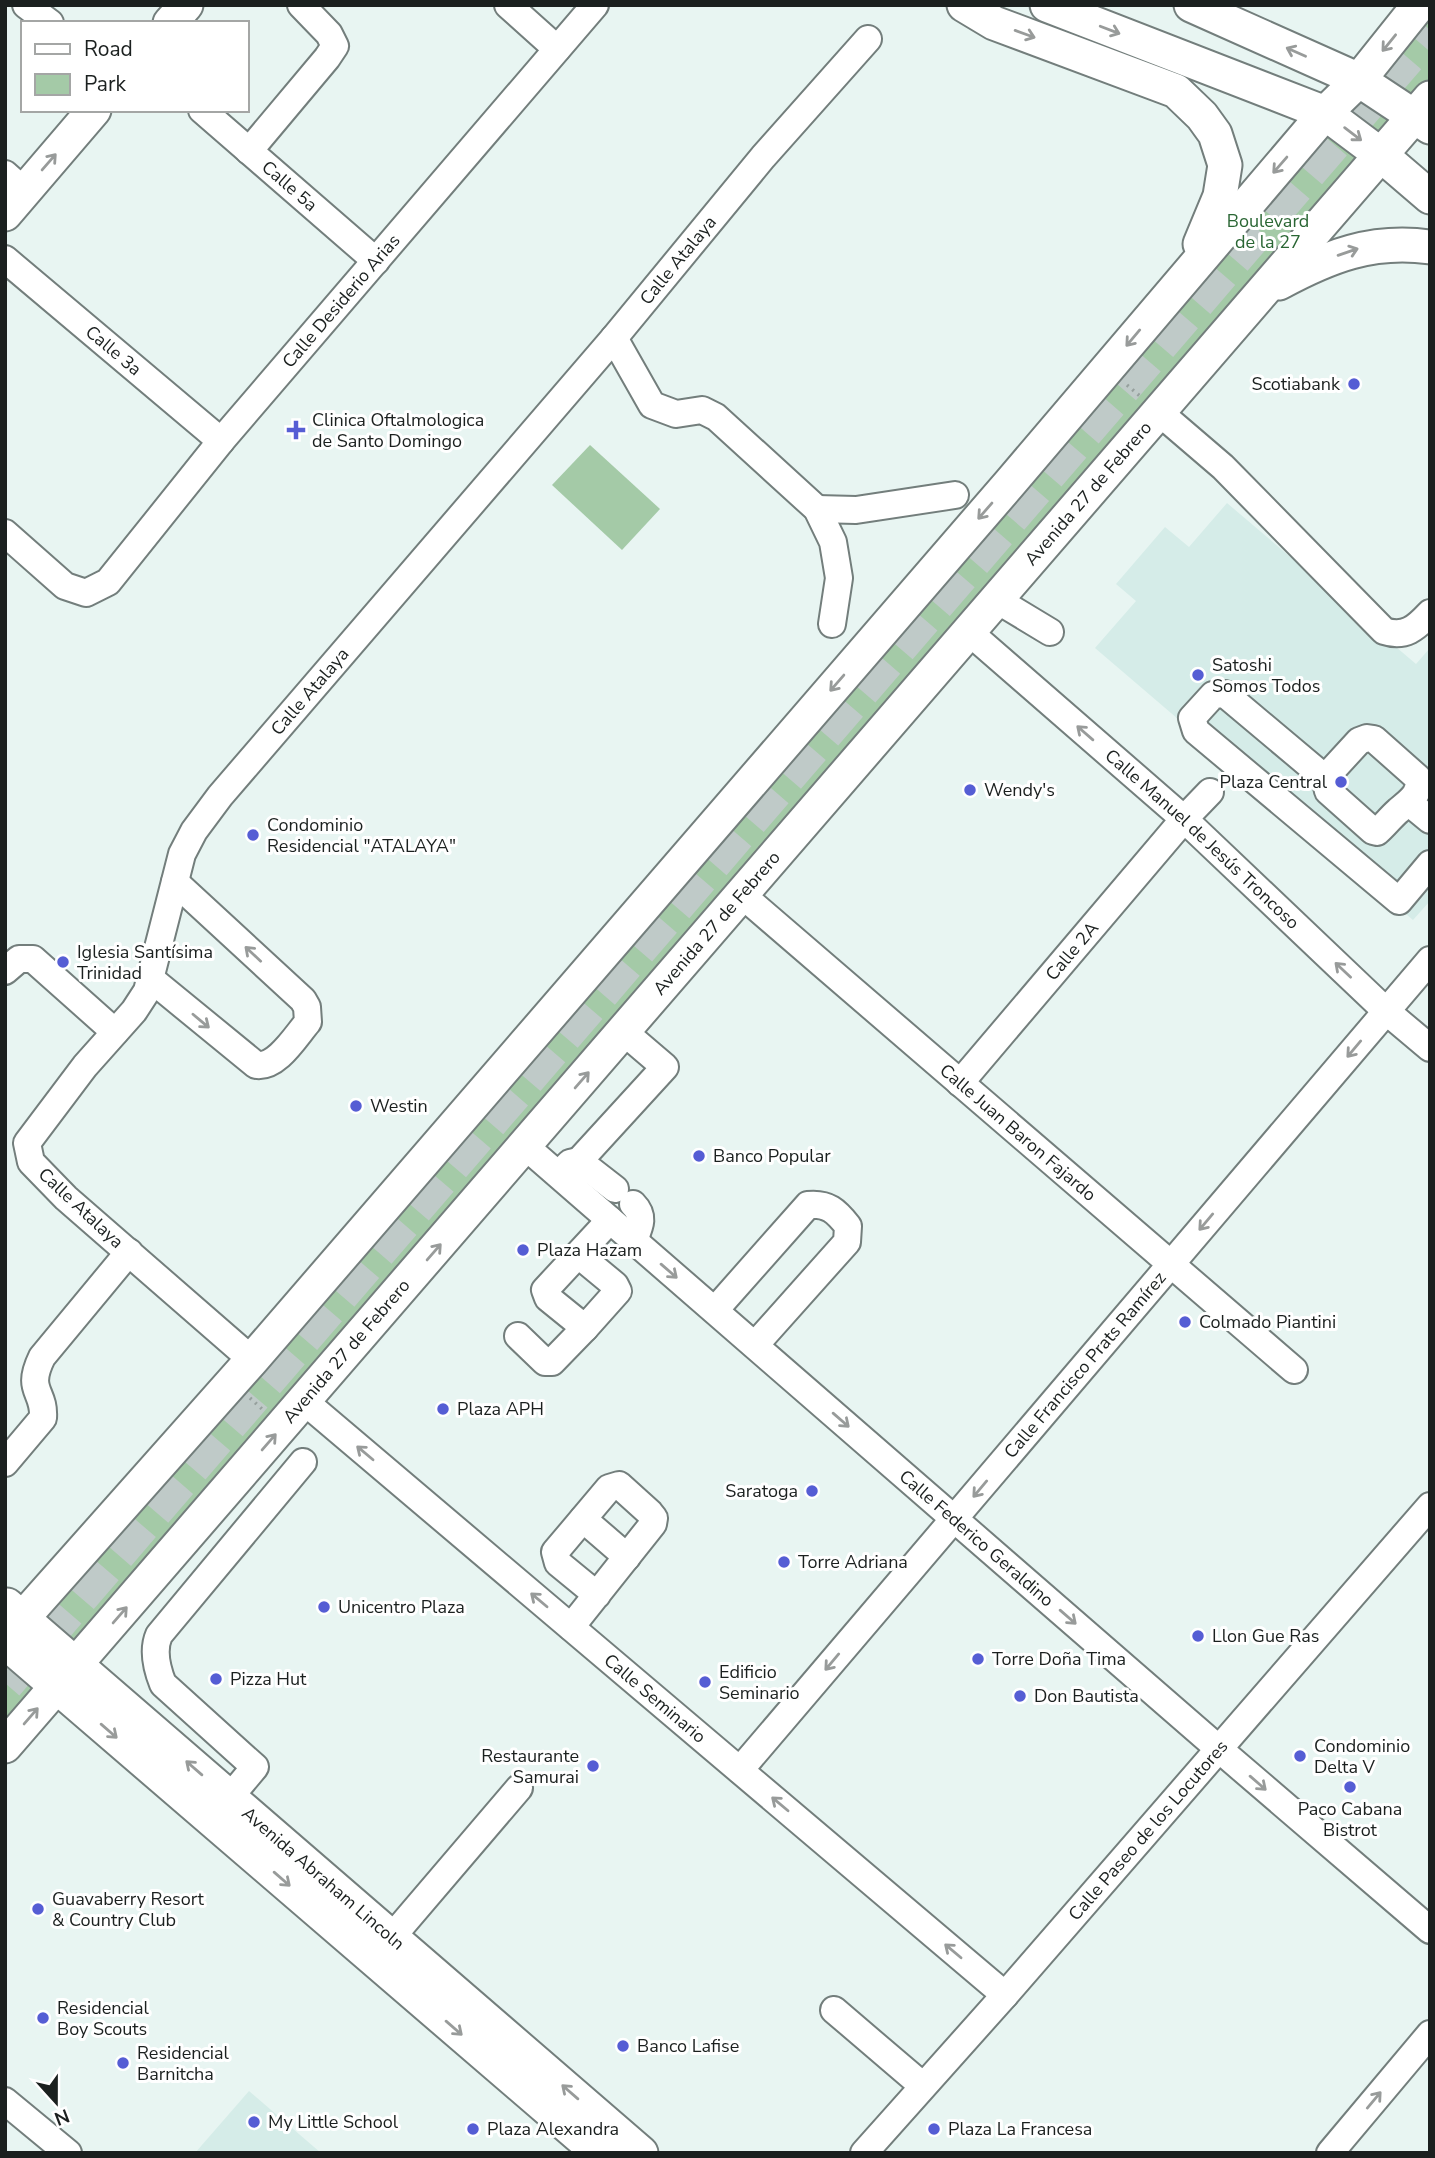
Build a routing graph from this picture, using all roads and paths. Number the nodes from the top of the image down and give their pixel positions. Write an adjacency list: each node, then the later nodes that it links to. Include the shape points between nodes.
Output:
1 (26, 5): 10 (street)
2 (186, 5): 11 (main road)
3 (300, 5): 19 (street, via 335,46)
4 (508, 5): 13 (street)
5 (595, 5): 13 (street, Calle Desiderio Arias)
6 (964, 5): 26 (main road, one-way to 26, via 994,23 1176,91 1202,116 1215,134 1224,164 1220,196)
7 (1046, 5): 17 (main road, one-way to 17)
8 (1191, 5): 14 (main road, one-way to 8)
9 (1419, 5): 14 (main road, one-way to 14)
10 (47, 21)
11 (172, 21)
12 (868, 38): 28 (street, Calle Atalaya)
13 (557, 49): 25 (street, Calle Desiderio Arias)
14 (1359, 80): 17 (main road); 18 (main road)
15 (92, 112): 21 (main road, one-way to 15)
16 (204, 112): 19 (street, Calle 5a)
17 (1325, 113): 20 (main road, one-way to 20); 26 (main road, one-way to 26)
18 (1425, 113): 20 (main road, Avenida 27 de Febrero)
19 (249, 151): 25 (street, Calle 5a)
20 (1381, 155): 22 (main road); 27 (main road, Avenida 27 de Febrero)
21 (11, 193)
22 (1430, 197)
23 (1430, 247): 27 (main road, one-way to 23, via 1314,264 1360,248)
24 (5, 259): 31 (street, Calle 3a)
25 (376, 261): 31 (street, Calle Desiderio Arias)
26 (1187, 274): 29 (main road, one-way to 29)
27 (1264, 291): 30 (main road, Avenida 27 de Febrero)
28 (614, 338): 33 (street, via 652,405 676,415 702,410 716,417); 47 (street, Calle Atalaya, via 220,796 191,835)
29 (1107, 368): 30 (path); 70 (main road, one-way to 70)
30 (1160, 413): 35 (main road, Avenida 27 de Febrero); 36 (street, via 1223,467 1384,631 1410,631)
31 (221, 441): 34 (street, Calle Desiderio Arias, via 108,582 86,593 65,586)
32 (955, 495): 33 (street, via 856,510)
33 (817, 509): 37 (street, via 833,542 839,578)
34 (5, 533)
35 (998, 600): 38 (main road, Avenida 27 de Febrero); 39 (street)
36 (1430, 613)
37 (832, 624)
38 (969, 632): 44 (street, Calle Manuel de Jesús Troncoso, one-way to 38); 48 (main road, Avenida 27 de Febrero)
39 (1050, 632)
40 (1424, 772): 41 (street, via 1367,738); 43 (street)
41 (1325, 778): 43 (street, via 1328,792 1373,831); 46 (street, via 1225,694 1213,695 1192,718 1196,731 1399,901)
42 (1210, 792): 44 (street, Calle 2A)
43 (1406, 805): 45 (street)
44 (1184, 819): 52 (street, Calle Manuel de Jesús Troncoso, one-way to 44); 56 (street, Calle 2A)
45 (1430, 820)
46 (1430, 864)
47 (175, 882): 51 (street, Calle Atalaya); 51 (street, one-way to 47, via 256,1065 272,1062 308,1022 303,1000)
48 (742, 895): 54 (main road, Avenida 27 de Febrero); 56 (street, Calle Juan Baron Fajardo)
49 (1430, 960): 52 (street, Calle Francisco Prats Ramírez)
50 (5, 971): 53 (street, via 19,959 33,959)
51 (151, 979): 53 (street, Calle Atalaya, via 134,1011)
52 (1387, 1011): 55 (street, Calle Manuel de Jesús Troncoso); 64 (street, Calle Francisco Prats Ramírez, one-way to 64)
53 (115, 1032): 58 (street, Calle Atalaya, via 27,1143)
54 (624, 1032): 57 (main road, Avenida 27 de Febrero, one-way to 54); 59 (street, via 665,1067)
55 (1430, 1048)
56 (960, 1083): 64 (street, Calle Juan Baron Fajardo)
57 (525, 1146): 59 (street, Calle Federico Geraldino); 71 (main road, Avenida 27 de Febrero, one-way to 57)
58 (16, 1148): 62 (street, Calle Atalaya)
59 (568, 1168): 60 (street, Calle Federico Geraldino); 61 (street, via 624,1197 640,1211)
60 (610, 1220): 61 (street, Calle Federico Geraldino); 66 (street, via 545,1290 548,1298)
61 (634, 1240): 65 (street, Calle Federico Geraldino, one-way to 65)
62 (129, 1252): 70 (street, Calle Atalaya); 74 (street, via 42,1357 34,1386 43,1418)
63 (586, 1261): 66 (street, via 618,1291)
64 (1171, 1264): 69 (street, Calle Juan Baron Fajardo); 76 (street, Calle Francisco Prats Ramírez, one-way to 76)
65 (715, 1310): 68 (street, Calle Federico Geraldino); 68 (street, via 808,1205 820,1204 837,1213 848,1226 847,1242)
66 (584, 1328): 67 (street, via 552,1362 545,1362)
67 (518, 1336)
68 (755, 1345): 76 (street, Calle Federico Geraldino, one-way to 76)
69 (1294, 1370)
70 (242, 1371): 72 (path); 80 (main road)
71 (304, 1401): 72 (main road, Avenida 27 de Febrero); 81 (street, Calle Seminario, one-way to 71)
72 (282, 1427): 82 (main road, Avenida 27 de Febrero, one-way to 72)
73 (303, 1462): 87 (street, via 155,1645 163,1684 255,1767)
74 (5, 1463)
75 (1430, 1506): 84 (street, Calle Paseo de los Locutores)
76 (955, 1518): 84 (street, Calle Federico Geraldino, one-way to 84); 85 (street, Calle Francisco Prats Ramírez, one-way to 85)
77 (583, 1519): 78 (street); 78 (street, via 608,1488 620,1485 654,1518); 79 (street, via 555,1557)
78 (627, 1557): 79 (street)
79 (597, 1595): 81 (street)
80 (9, 1626): 82 (main road, Avenida Abraham Lincoln)
81 (571, 1627): 85 (street, Calle Seminario)
82 (67, 1676): 83 (main road, Avenida 27 de Febrero, one-way to 82); 87 (main road, Avenida Abraham Lincoln, one-way to 82); 96 (main road, Avenida Abraham Lincoln, one-way to 96)
83 (5, 1746)
84 (1219, 1749): 88 (street, Calle Federico Geraldino, one-way to 88); 90 (street, Calle Paseo de los Locutores)
85 (740, 1770): 90 (street, Calle Seminario, one-way to 85)
86 (519, 1788): 89 (street)
87 (229, 1798): 89 (main road, Avenida Abraham Lincoln)
88 (1430, 1930)
89 (391, 1938): 97 (main road, Avenida Abraham Lincoln, one-way to 89)
90 (1005, 1995): 93 (street, Calle Paseo de los Locutores)
91 (834, 2010): 93 (street)
92 (1430, 2034): 99 (street, one-way to 92)
93 (923, 2086): 98 (street, Calle Paseo de los Locutores)
94 (5, 2101): 95 (street)
95 (68, 2153)
96 (599, 2153)
97 (640, 2153)
98 (864, 2153)
99 (1330, 2153)

